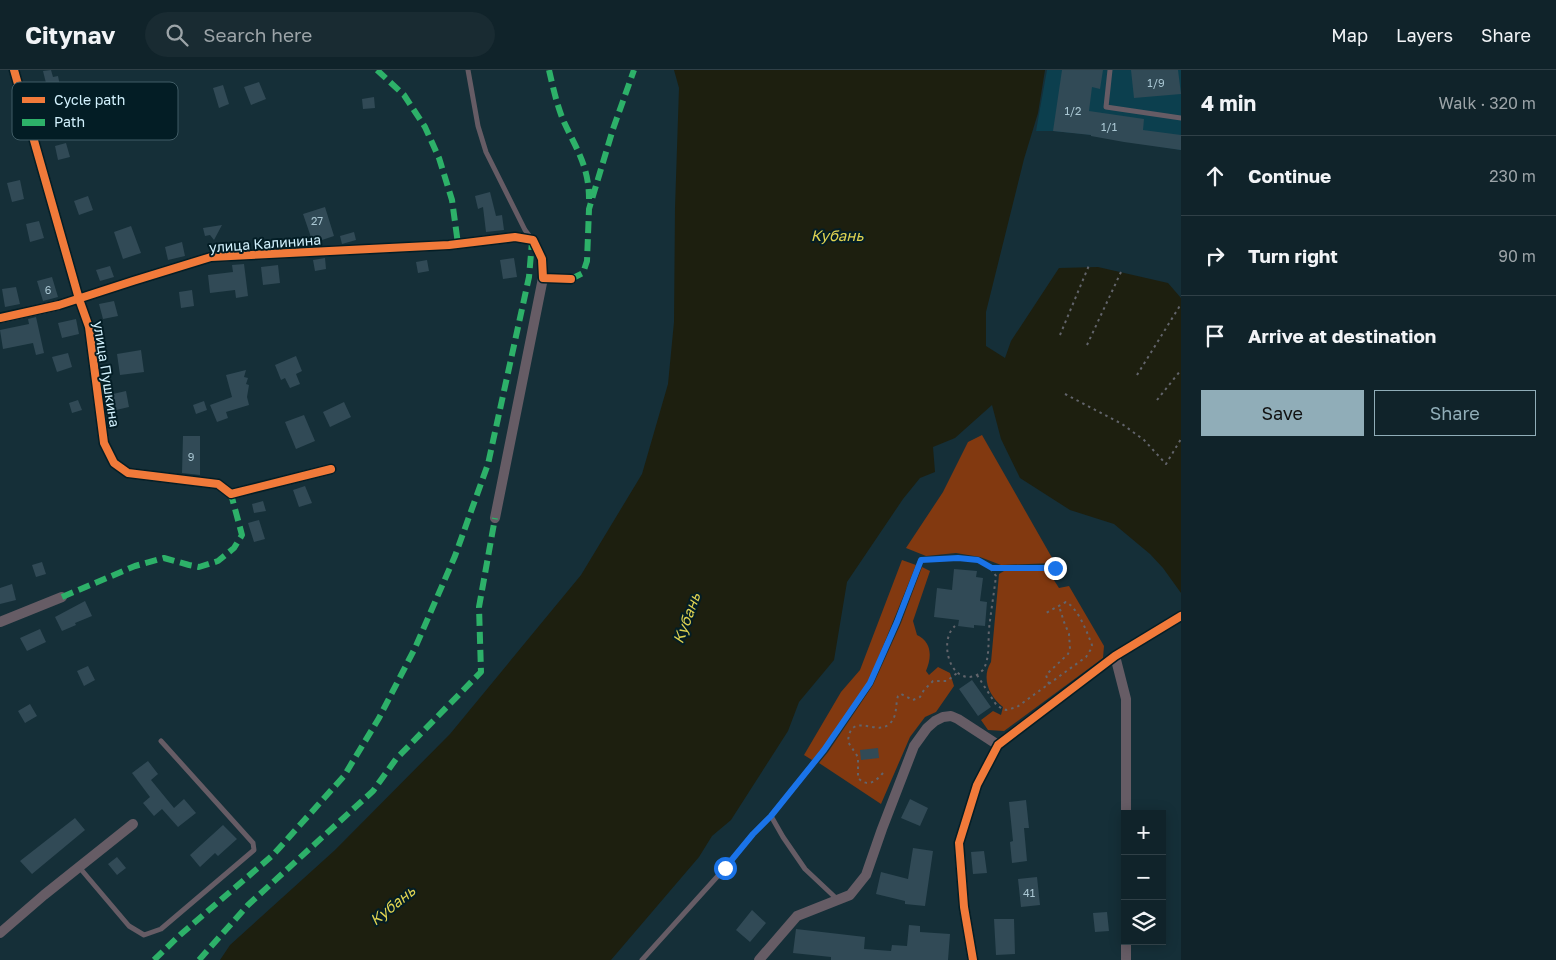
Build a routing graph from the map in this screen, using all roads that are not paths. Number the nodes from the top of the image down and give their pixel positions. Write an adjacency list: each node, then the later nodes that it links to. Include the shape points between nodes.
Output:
1 (468, 70): 5 (lane, via 486,152)
2 (1110, 70): 3 (lane, via 1106,107)
3 (1181, 118)
4 (34, 140): 8 (street, улица Пушкина)
5 (532, 240): 6 (street, via 542,259); 8 (street, улица Калинина, via 515,237 449,245 211,257)
6 (543, 278): 7 (street); 11 (street)
7 (571, 279)
8 (79, 299): 9 (street, улица Калинина); 10 (street, улица Пушкина, via 89,327 104,443 114,463 128,473 218,484 232,494)
9 (0, 318)
10 (331, 469)
11 (496, 518)
12 (921, 560): 20 (lane, via 870,683 824,750)
13 (62, 597): 15 (street)
14 (1181, 616): 16 (street)
15 (0, 622)
16 (1114, 656): 18 (street); 19 (street, via 1126,699)
17 (161, 741): 22 (lane, via 253,843 254,850 161,929 144,935 129,926)
18 (998, 746): 23 (street, via 951,716 943,717 927,728 914,746 866,875 850,895); 28 (street, via 977,785 959,843 964,907)
19 (1126, 810)
20 (771, 816): 23 (lane, via 805,869); 26 (lane)
21 (133, 824): 22 (street)
22 (79, 867): 24 (street)
23 (838, 901): 27 (street, via 797,916)
24 (0, 933)
25 (1126, 945): 29 (street)
26 (642, 960)
27 (759, 960)
28 (973, 960)
29 (1126, 960)

